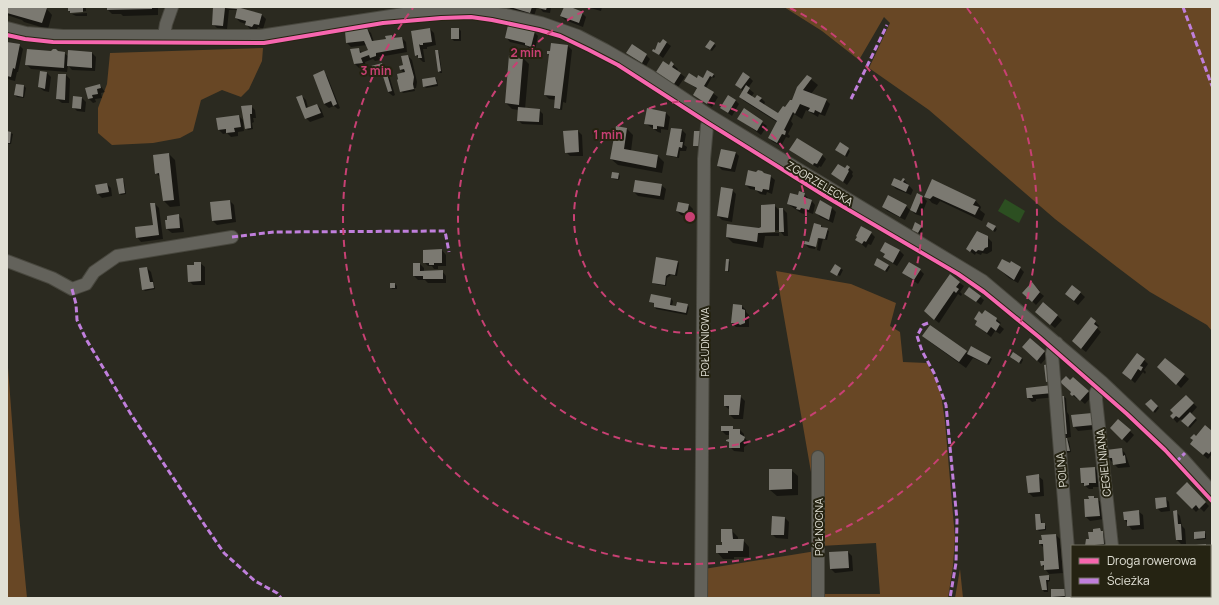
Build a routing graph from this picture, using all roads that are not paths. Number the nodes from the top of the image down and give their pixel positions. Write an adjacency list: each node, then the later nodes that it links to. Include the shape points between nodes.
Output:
1 (172, 7): 4 (street)
2 (417, 9): 4 (street, ZGORZELECKA, via 260,36); 5 (street, ZGORZELECKA, via 506,15 541,23 578,36 650,76)
3 (7, 28): 4 (street, ZGORZELECKA, via 26,33 63,36)
4 (164, 36)
5 (710, 116): 8 (street, ZGORZELECKA, via 983,281); 14 (street, POŁUDNIOWA, via 704,160)
6 (232, 237): 7 (street, via 117,256 94,272 86,284 72,289 52,278)
7 (7, 261)
8 (1057, 343): 9 (street, ZGORZELECKA); 13 (street, POLNA, via 1052,349 1052,354)
9 (1102, 382): 11 (street, ZGORZELECKA, via 1181,457); 12 (street, CEGIELNIANA, via 1096,392 1096,400)
10 (818, 457): 15 (street, PÓŁNOCNA)
11 (1212, 492)
12 (1112, 545)
13 (1071, 586)
14 (701, 598)
15 (818, 598)

